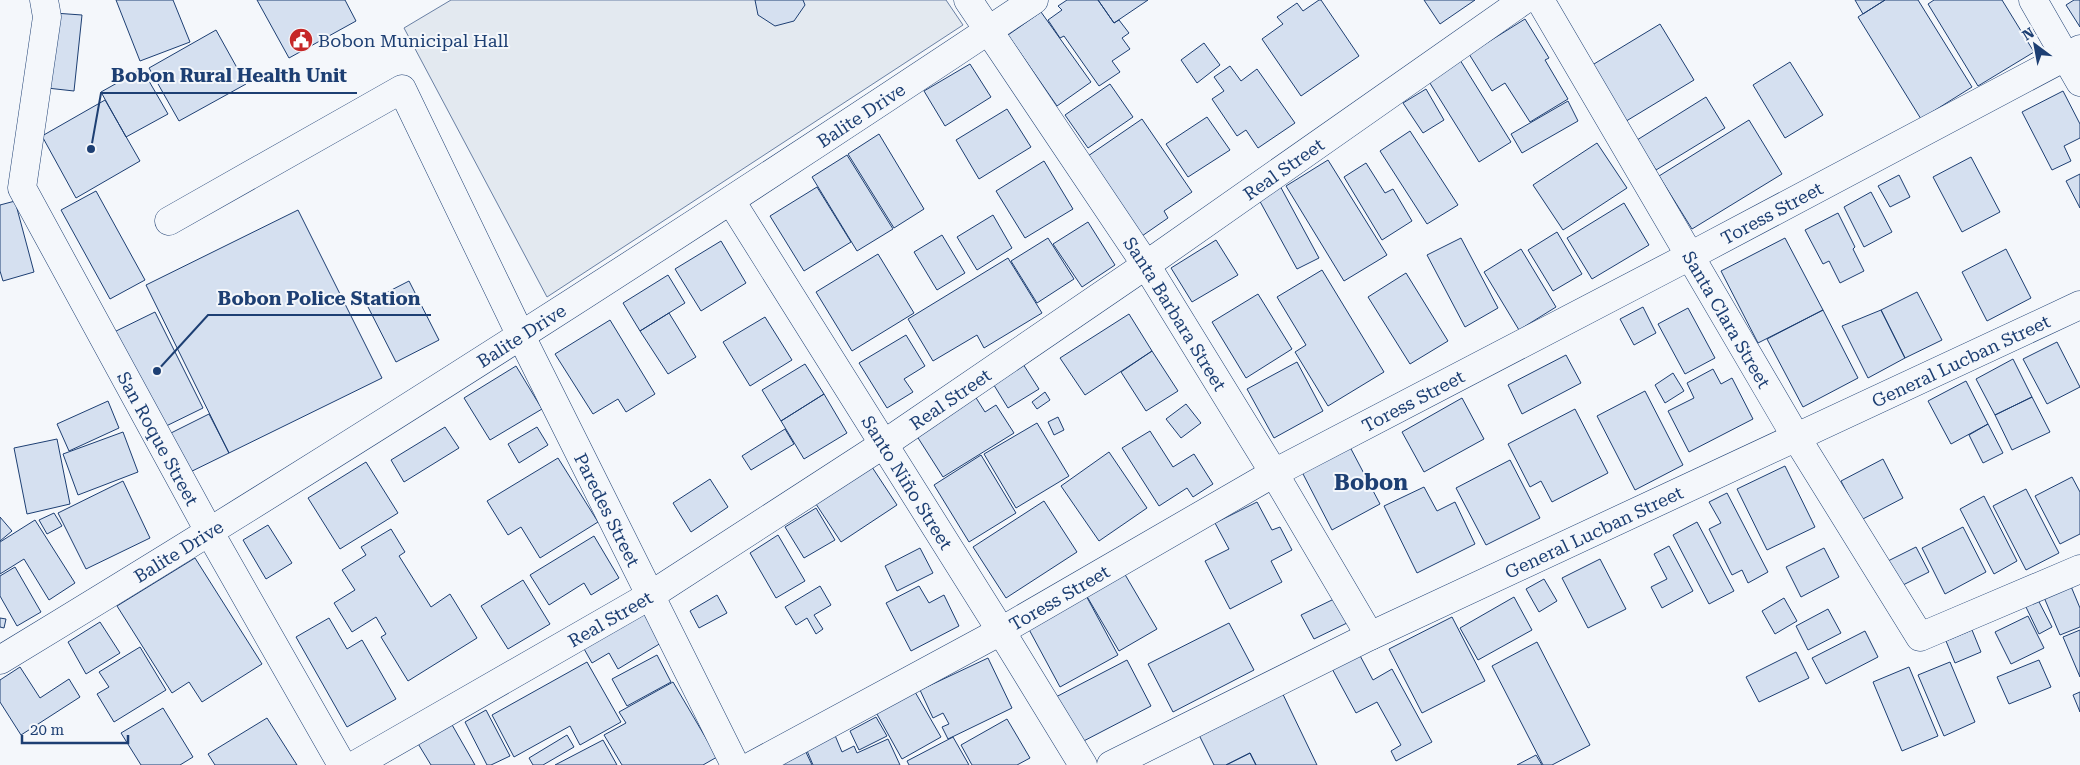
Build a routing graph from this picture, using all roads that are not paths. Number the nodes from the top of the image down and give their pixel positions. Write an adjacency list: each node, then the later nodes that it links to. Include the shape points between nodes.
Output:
1 (44, 0): 19 (street, San Roque Street, via 46,17 22,188)
2 (968, 0): 7 (street, Santa Barbara Street)
3 (1034, 0): 7 (street, Balite Drive)
4 (1524, 0): 13 (street, Real Street)
5 (1540, 0): 12 (street, Santa Clara Street)
6 (2033, 0): 8 (street)
7 (989, 30): 10 (street, Balite Drive); 13 (street, Santa Barbara Street)
8 (2073, 53): 9 (street); 12 (street, Toress Street)
9 (2080, 82)
10 (731, 201): 15 (street, Balite Drive); 17 (street, Santo Niño Street)
11 (169, 221): 15 (street, Paredes Street, via 402,89)
12 (1690, 256): 16 (street, Santa Clara Street); 18 (street, Toress Street)
13 (1146, 265): 17 (street, Real Street); 18 (street, Santa Barbara Street)
14 (2080, 304): 16 (street, General Lucban Street)
15 (521, 336): 19 (street, Balite Drive); 21 (street, Paredes Street)
16 (1796, 437): 20 (street, Santa Clara Street, via 1920,636); 23 (street, General Lucban Street)
17 (884, 444): 21 (street, Real Street); 22 (street, Santo Niño Street)
18 (1274, 473): 22 (street, Toress Street); 23 (street, Santa Barbara Street)
19 (210, 533): 24 (street, Balite Drive); 25 (street, San Roque Street)
20 (2080, 569)
21 (651, 595): 26 (street, Real Street); 27 (street, Paredes Street)
22 (1001, 631): 28 (street, Toress Street); 29 (street, Santo Niño Street)
23 (1370, 636): 30 (street, General Lucban Street)
24 (0, 660)
25 (342, 765)
26 (355, 765)
27 (735, 765)
28 (753, 765)
29 (1083, 765)
30 (1111, 765)

